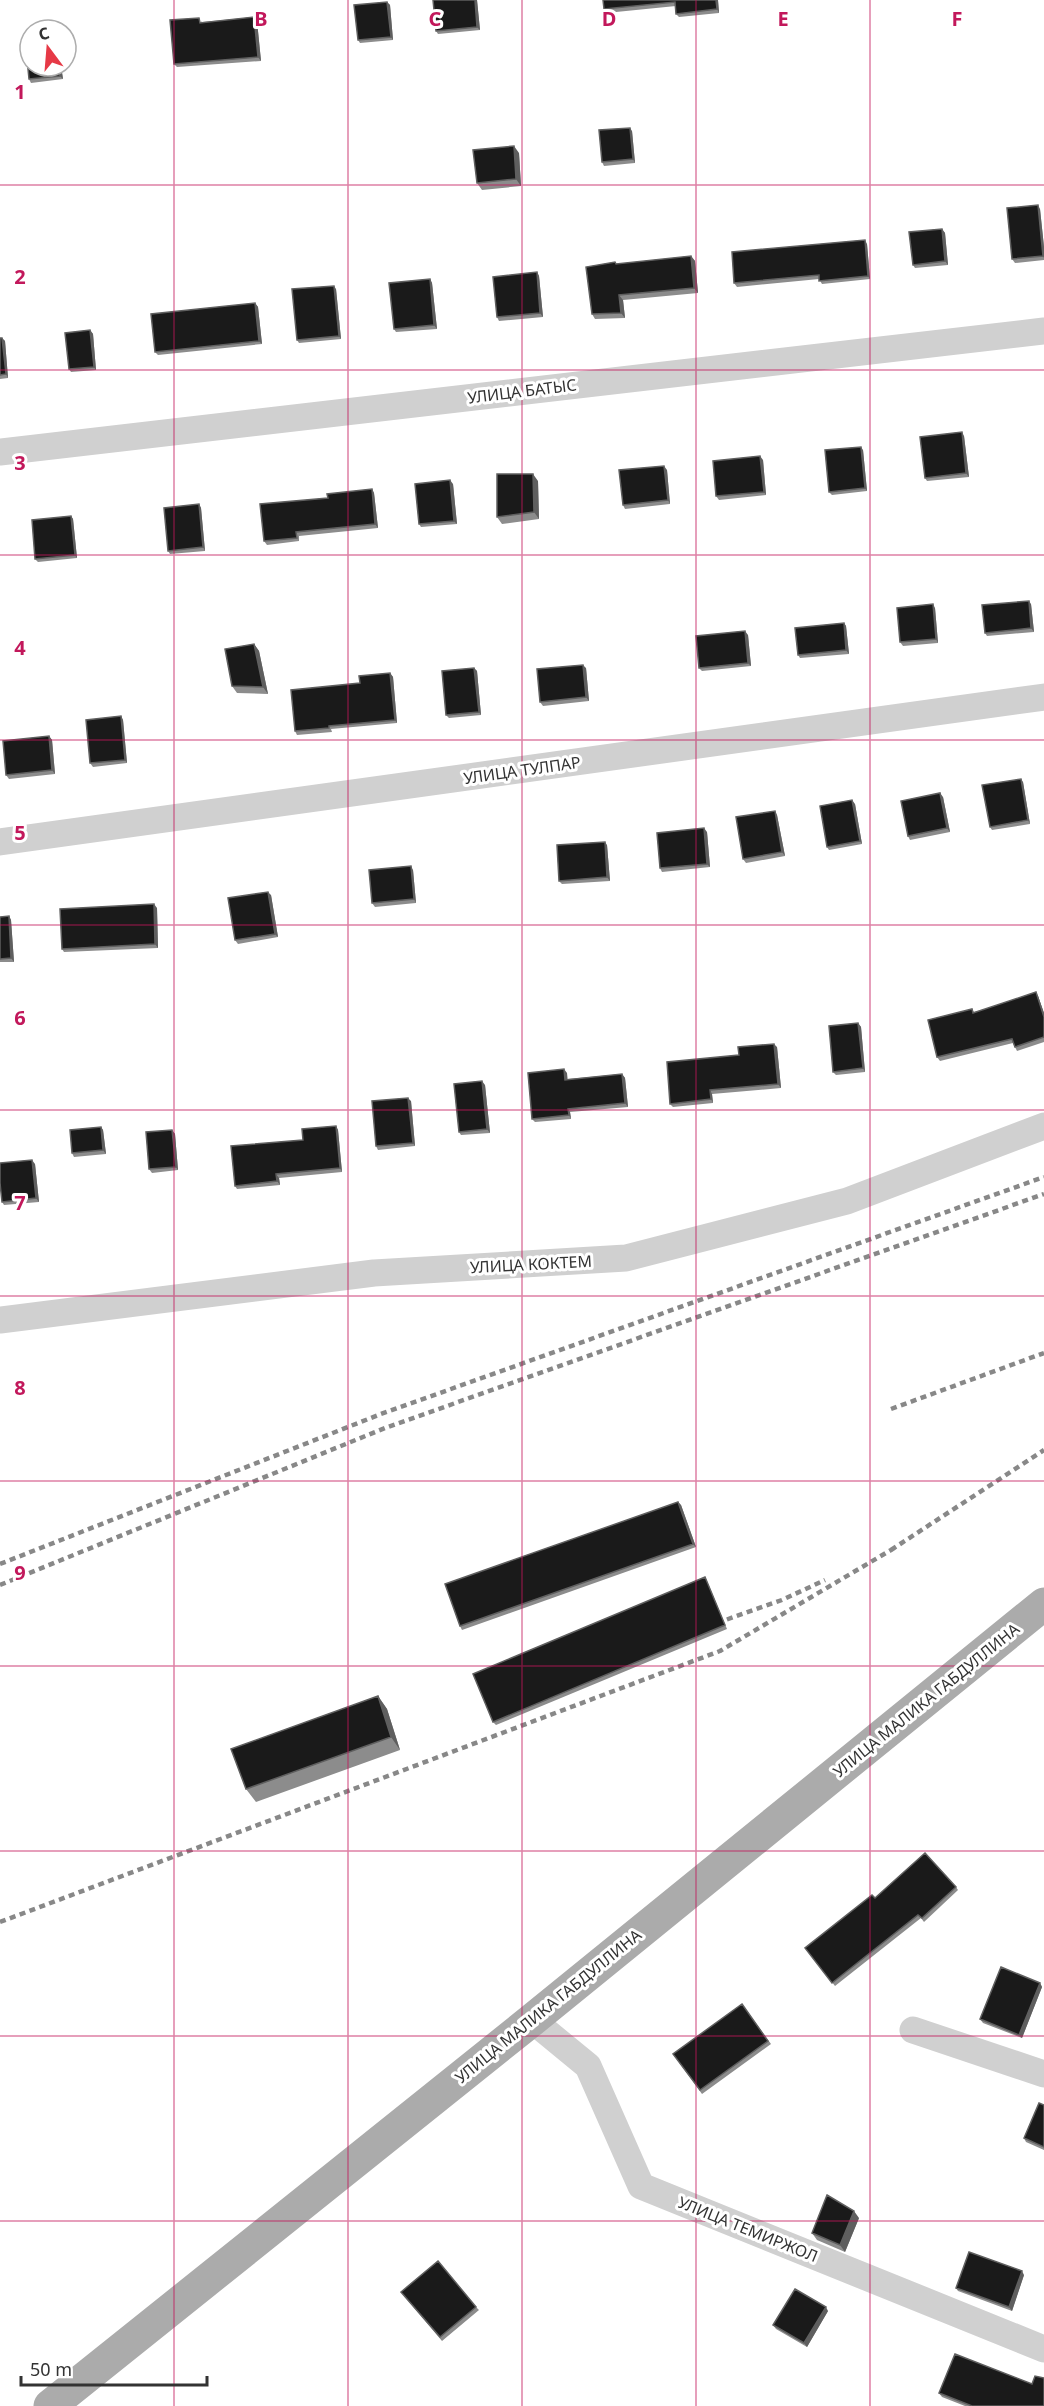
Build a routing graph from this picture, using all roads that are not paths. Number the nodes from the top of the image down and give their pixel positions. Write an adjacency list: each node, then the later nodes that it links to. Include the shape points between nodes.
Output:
1 (1044, 331): 2 (street, УЛИЦА БАТЫС)
2 (0, 452)
3 (1044, 698): 4 (street, УЛИЦА ТУЛПАР)
4 (0, 842)
5 (1044, 1126): 6 (street, УЛИЦА КОКТЕМ, via 847,1201 626,1258 374,1273)
6 (0, 1320)
7 (1044, 1604): 8 (main road, УЛИЦА МАЛИКА ГАБДУЛЛИНА)
8 (532, 2020): 11 (street, УЛИЦА ТЕМИРЖОЛ, via 588,2066 641,2186); 12 (main road, УЛИЦА МАЛИКА ГАБДУЛЛИНА)
9 (914, 2030): 10 (street)
10 (1044, 2074)
11 (1044, 2349)
12 (50, 2406)

